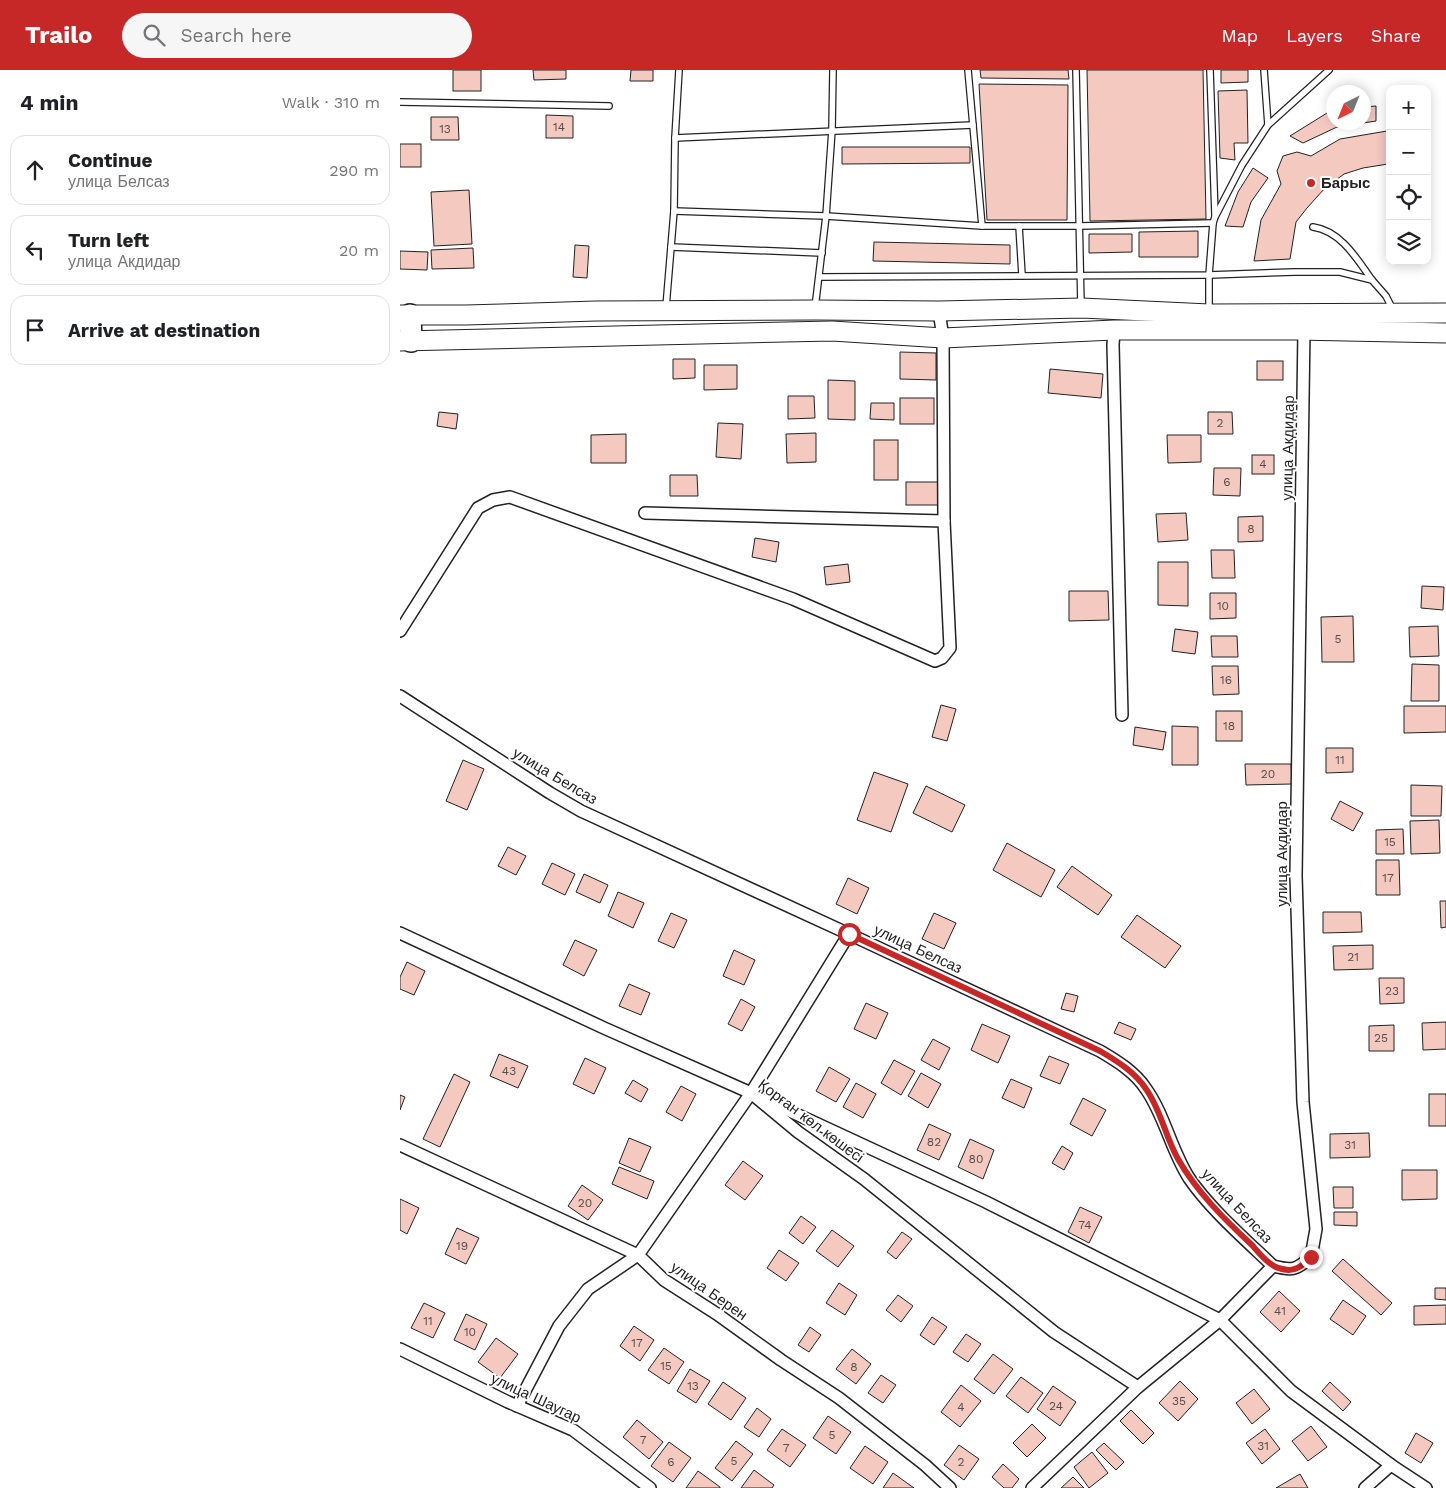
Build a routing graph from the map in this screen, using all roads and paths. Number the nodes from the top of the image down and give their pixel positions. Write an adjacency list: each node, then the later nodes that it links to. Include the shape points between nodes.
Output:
1 (679, 70): 13 (lane)
2 (833, 70): 12 (lane)
3 (968, 70): 10 (lane)
4 (1076, 70): 19 (lane)
5 (1210, 70): 16 (lane)
6 (1264, 70): 11 (lane)
7 (1329, 70): 11 (lane)
8 (400, 102): 9 (lane)
9 (609, 106)
10 (973, 124): 12 (lane); 17 (lane)
11 (1268, 125): 16 (lane, via 1242,165)
12 (832, 130): 13 (lane); 15 (lane)
13 (675, 138): 14 (lane)
14 (674, 211): 15 (lane); 21 (lane)
15 (826, 216): 17 (lane); 22 (lane)
16 (1214, 220): 19 (lane); 23 (lane)
17 (982, 226): 18 (lane)
18 (1019, 226): 19 (lane); 24 (lane)
19 (1079, 226): 25 (lane)
20 (1313, 227): 27 (lane, via 1334,235 1350,250)
21 (671, 247): 22 (lane); 31 (lane)
22 (822, 253): 26 (lane)
23 (1209, 274): 25 (lane); 27 (lane, via 1340,272); 34 (lane)
24 (1022, 275): 25 (lane); 26 (lane)
25 (1081, 275): 28 (lane)
26 (818, 277): 29 (lane)
27 (1372, 280): 32 (lane)
28 (1082, 308): 30 (main road); 34 (main road)
29 (815, 310): 30 (main road); 31 (main road)
30 (939, 311): 39 (street)
31 (665, 312): 35 (main road)
32 (1394, 312): 33 (main road); 34 (main road)
33 (1446, 313)
34 (1209, 314)
35 (405, 315): 40 (highway)
36 (1114, 330): 37 (main road); 39 (main road); 45 (street)
37 (1304, 330): 38 (main road); 51 (street, улица Акдидар, via 1296,876 1303,1102 1316,1229 1311,1257 1298,1268 1288,1270)
38 (1446, 333)
39 (943, 338): 40 (main road, via 832,331); 42 (street)
40 (405, 341)
41 (645, 513): 42 (street)
42 (944, 521): 43 (street, via 950,648 935,661 794,599 510,497 493,500 478,508)
43 (400, 631)
44 (400, 696): 47 (street, улица Белсаз, via 581,811)
45 (1122, 715)
46 (400, 932): 48 (street, Қорған көл көшесі)
47 (849, 934): 48 (street); 51 (street, улица Белсаз, via 1091,1047 1135,1075 1154,1101 1176,1156 1190,1179)
48 (751, 1093): 50 (street); 52 (street, via 986,1202); 54 (street, Қорған көл көшесі, via 1054,1332)
49 (400, 1145): 50 (street, улица Берен)
50 (638, 1255): 55 (street, via 588,1289 559,1326); 58 (street, улица Берен, via 664,1280 839,1398)
51 (1273, 1266): 52 (street)
52 (1220, 1320): 54 (street); 56 (street, via 1291,1391)
53 (400, 1350): 55 (street, улица Шаугар)
54 (1138, 1387): 59 (street)
55 (517, 1406): 57 (street, улица Шаугар, via 573,1430)
56 (1391, 1465): 60 (street); 61 (street)
57 (650, 1488)
58 (950, 1488)
59 (1032, 1488)
60 (1366, 1488)
61 (1426, 1488)

